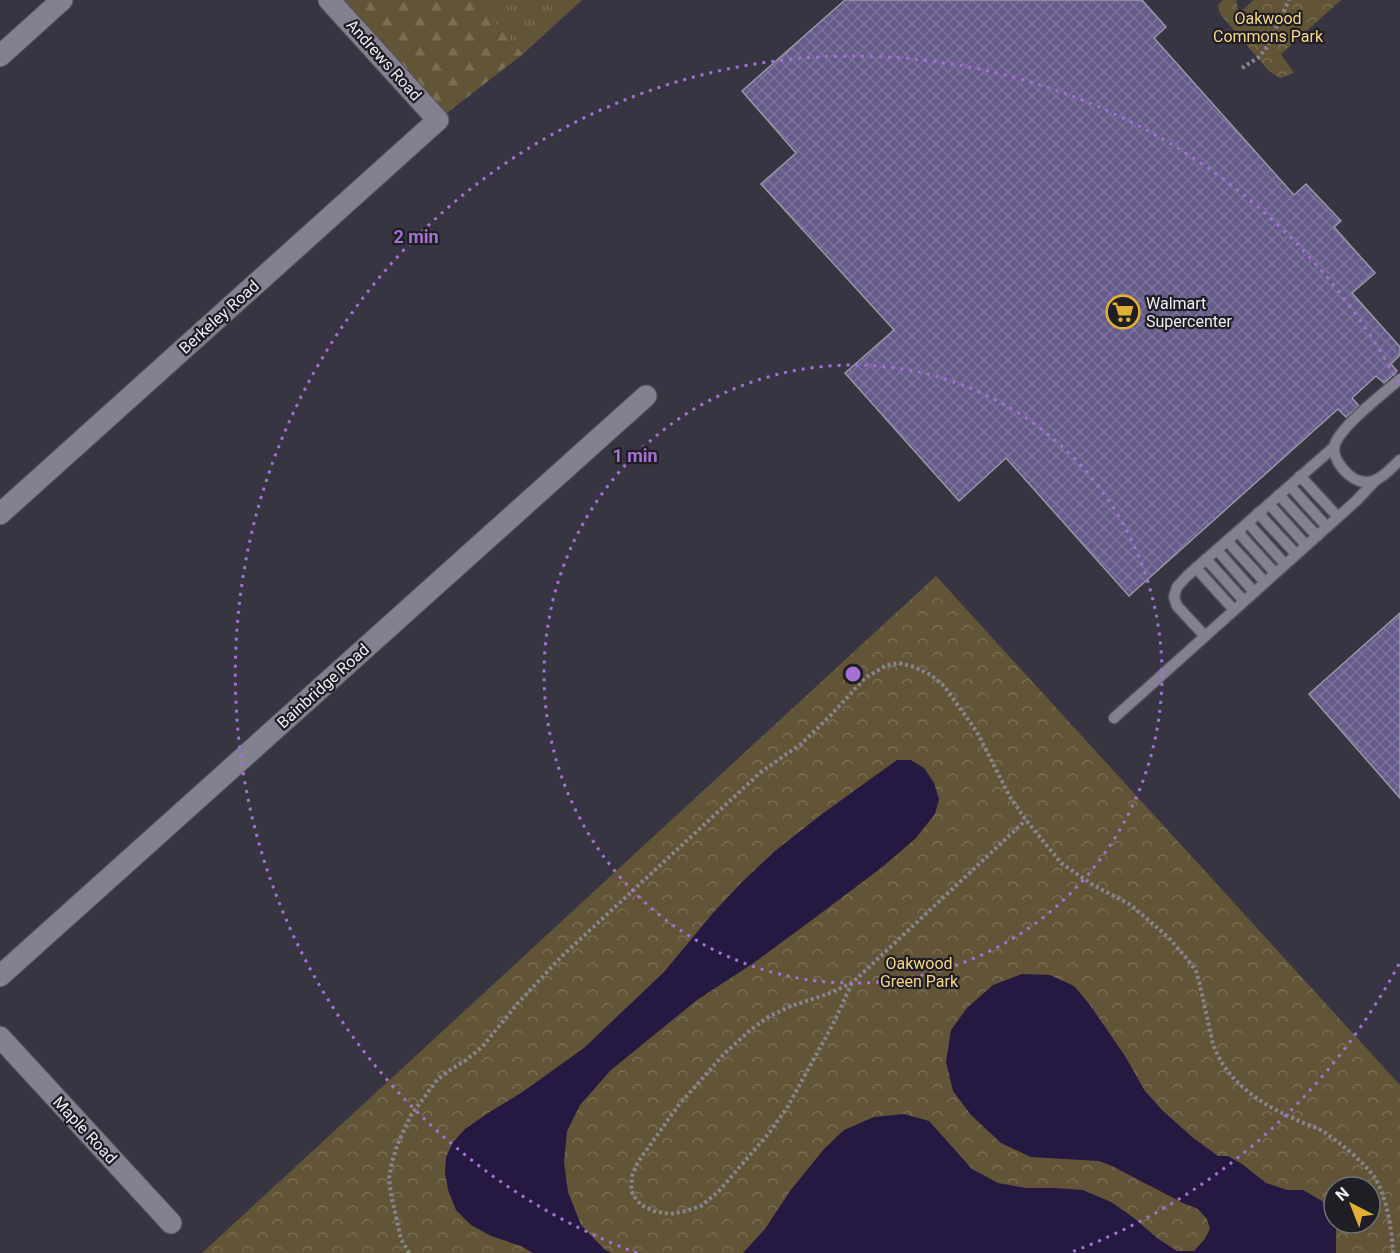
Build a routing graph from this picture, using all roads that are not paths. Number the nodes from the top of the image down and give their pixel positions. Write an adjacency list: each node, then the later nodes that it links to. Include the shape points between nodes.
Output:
1 (62, 0): 3 (street)
2 (329, 0): 4 (street, Andrews Road)
3 (0, 56)
4 (438, 120): 15 (street, Berkeley Road)
5 (1400, 379): 7 (lane, via 1351,422)
6 (646, 396): 35 (street, Bainbridge Road)
7 (1334, 447): 9 (lane); 10 (lane, via 1336,460 1350,476 1367,483)
8 (1400, 460): 10 (lane)
9 (1300, 476): 11 (lane); 16 (lane)
10 (1376, 480): 16 (lane)
11 (1290, 486): 12 (lane); 18 (lane)
12 (1279, 495): 13 (lane); 20 (lane)
13 (1269, 504): 14 (lane); 22 (lane)
14 (1258, 513): 17 (lane); 24 (lane)
15 (0, 514)
16 (1338, 517): 18 (lane)
17 (1248, 523): 19 (lane); 26 (lane)
18 (1327, 527): 20 (lane)
19 (1238, 532): 21 (lane); 28 (lane)
20 (1317, 536): 22 (lane)
21 (1227, 541): 23 (lane); 29 (lane)
22 (1306, 545): 24 (lane)
23 (1217, 550): 25 (lane); 30 (lane)
24 (1296, 554): 26 (lane)
25 (1206, 559): 27 (lane); 31 (lane)
26 (1285, 564): 28 (lane)
27 (1196, 568): 32 (lane); 33 (lane, via 1177,587 1174,597 1177,606)
28 (1275, 573): 29 (lane)
29 (1265, 582): 30 (lane)
30 (1254, 592): 31 (lane)
31 (1244, 601): 32 (lane)
32 (1234, 610): 33 (lane)
33 (1205, 636): 34 (lane)
34 (1114, 718)
35 (0, 976)
36 (0, 1037): 37 (street, Maple Road)
37 (171, 1223)

